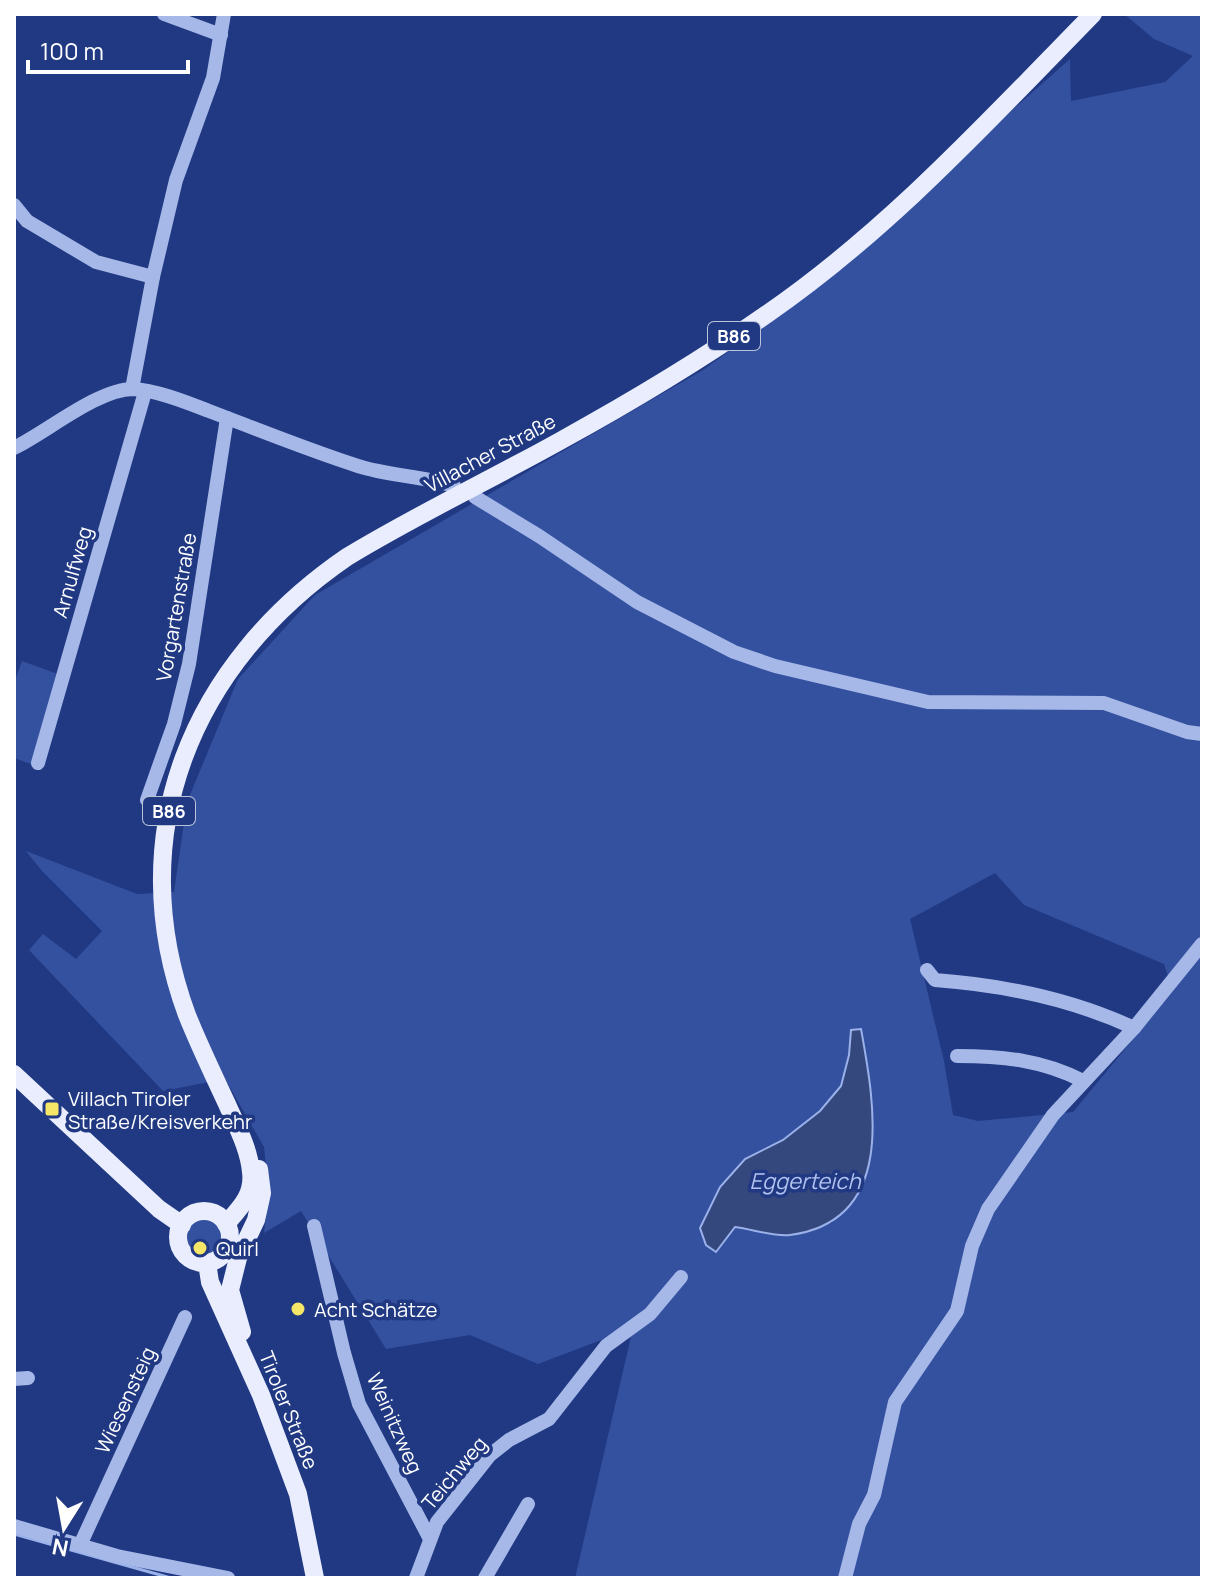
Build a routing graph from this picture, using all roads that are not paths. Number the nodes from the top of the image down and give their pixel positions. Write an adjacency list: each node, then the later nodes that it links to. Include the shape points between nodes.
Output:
1 (164, 14): 4 (street)
2 (224, 14): 4 (street, Arnulfweg)
3 (1093, 14): 21 (main road, Villacher Straße / B86, via 963,146 823,272 639,396 316,578 265,626 213,694 176,781 163,841 162,901 166,943 187,1014)
4 (221, 35): 6 (street, Arnulfweg, via 213,78 176,180)
5 (14, 205): 6 (street, via 27,221 96,262)
6 (153, 277): 7 (street, Arnulfweg)
7 (138, 390): 8 (street); 9 (street, via 96,399); 13 (street, Arnulfweg)
8 (227, 418): 10 (street, via 366,469); 14 (street, Vorgartenstraße, via 189,664)
9 (14, 448)
10 (454, 486)
11 (475, 497): 12 (street, via 637,602 734,652 775,666 928,702 1104,703)
12 (1202, 734)
13 (38, 763)
14 (147, 800)
15 (1202, 944): 17 (street)
16 (927, 970): 17 (street, via 935,980 994,986 1104,1014)
17 (1134, 1028): 20 (street)
18 (957, 1056): 20 (street, via 999,1056 1058,1068)
19 (14, 1074): 23 (main road)
20 (1083, 1081): 37 (street, via 988,1209 972,1246 957,1311 895,1402 874,1495 859,1524)
21 (240, 1133): 22 (main road, B86, via 252,1173 250,1190); 28 (main road, B86, via 249,1135 257,1151 262,1193 230,1290)
22 (226, 1224): 23 (main road, via 206,1212 193,1214); 25 (main road, via 228,1247)
23 (182, 1225): 25 (main road, via 179,1241 184,1253)
24 (314, 1226): 31 (street, Weinitzweg, via 359,1404)
25 (207, 1263): 28 (main road, Tiroler Straße / B86, via 210,1282)
26 (681, 1277): 31 (street, Teichweg, via 650,1314 606,1346 549,1419 490,1455 437,1522)
27 (185, 1317): 32 (street, Wiesensteig)
28 (245, 1358): 34 (main road, Tiroler Straße / B86, via 298,1494)
29 (528, 1504): 36 (street)
30 (14, 1526): 32 (street)
31 (430, 1539): 35 (street, Teichweg)
32 (81, 1543): 33 (street, via 117,1556)
33 (228, 1578)
34 (315, 1578)
35 (416, 1578)
36 (485, 1578)
37 (845, 1578)

